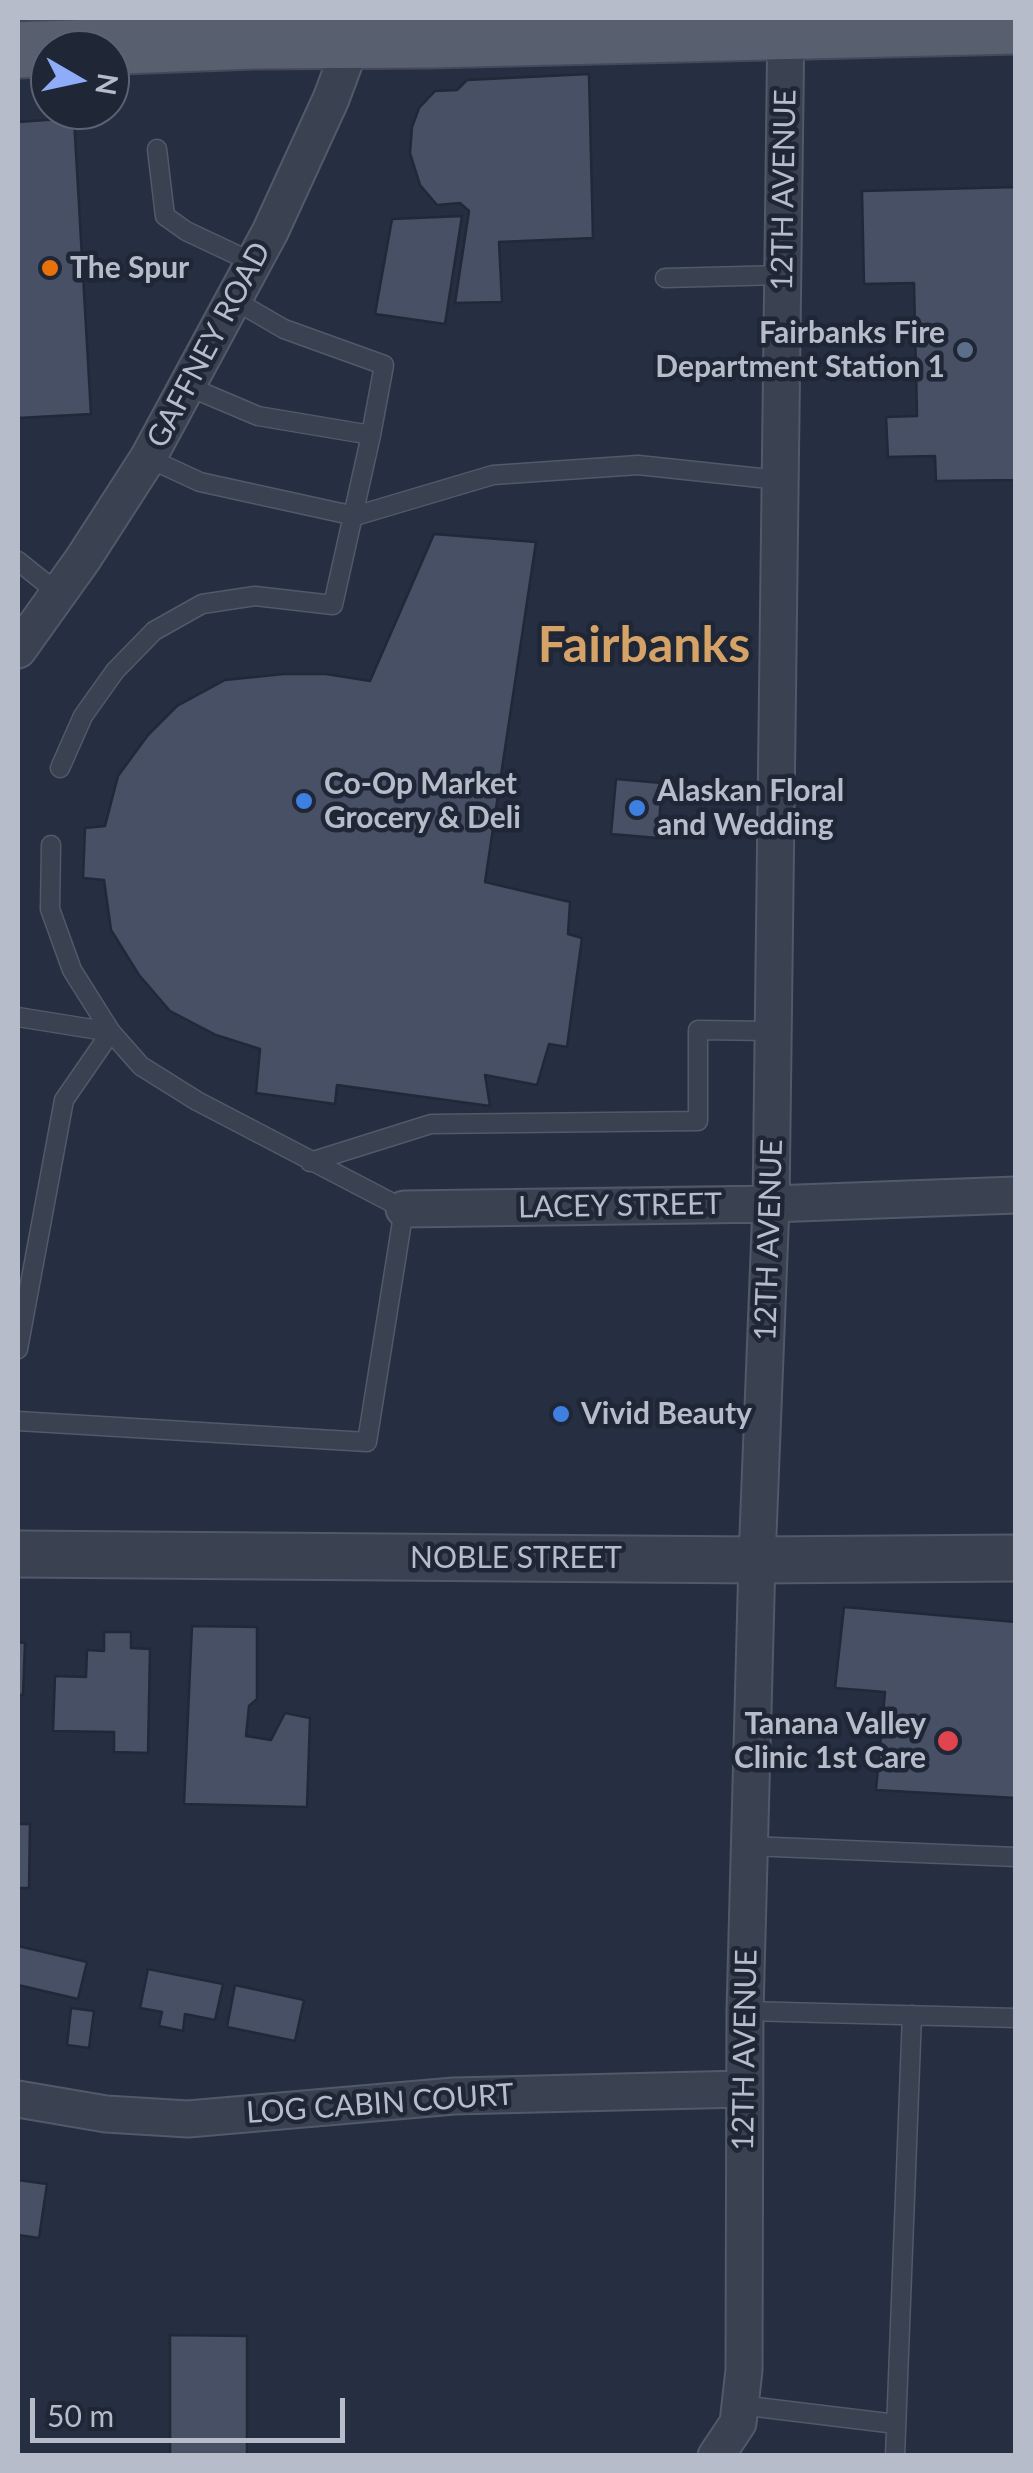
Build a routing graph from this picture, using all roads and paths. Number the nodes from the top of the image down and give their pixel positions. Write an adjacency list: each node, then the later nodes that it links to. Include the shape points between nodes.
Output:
1 (786, 24): 2 (main road); 3 (main road); 7 (street, 12TH AVENUE)
2 (1016, 26)
3 (354, 29): 4 (main road); 6 (street, GAFFNEY ROAD, via 331,99)
4 (18, 50)
5 (158, 150): 6 (lane, via 164,216)
6 (254, 263): 9 (street, GAFFNEY ROAD)
7 (782, 275): 8 (lane); 13 (street, 12TH AVENUE)
8 (665, 278)
9 (234, 300): 10 (street, GAFFNEY ROAD); 11 (lane, via 284,329 384,365)
10 (187, 386): 11 (lane, via 258,416); 12 (street, GAFFNEY ROAD)
11 (371, 435): 14 (lane)
12 (148, 458): 14 (lane, via 200,482); 16 (street, GAFFNEY ROAD)
13 (779, 480): 14 (lane, via 638,465 493,475); 21 (street, 12TH AVENUE)
14 (354, 516): 18 (lane, via 333,606 255,596 202,604 154,631 82,716)
15 (18, 561): 16 (lane)
16 (58, 592): 17 (street, GAFFNEY ROAD)
17 (18, 650)
18 (60, 768)
19 (51, 845): 22 (lane, via 50,909 72,970)
20 (18, 1017): 22 (lane)
21 (772, 1031): 23 (lane, via 698,1030 698,1121 430,1124); 25 (street, 12TH AVENUE)
22 (111, 1032): 23 (lane, via 141,1066); 27 (lane, via 64,1100)
23 (310, 1162): 26 (lane)
24 (1016, 1195): 25 (street, LACEY STREET)
25 (772, 1204): 26 (street, LACEY STREET); 31 (street, 12TH AVENUE)
26 (404, 1209): 28 (lane, via 367,1442)
27 (18, 1349)
28 (18, 1421)
29 (18, 1554): 31 (street, NOBLE STREET)
30 (1016, 1558): 31 (street, NOBLE STREET)
31 (757, 1560): 32 (street, 12TH AVENUE)
32 (750, 1846): 33 (lane); 34 (street, 12TH AVENUE)
33 (1016, 1856)
34 (745, 2011): 35 (lane); 37 (street, 12TH AVENUE)
35 (912, 2016): 36 (lane); 40 (lane)
36 (1016, 2018)
37 (743, 2089): 38 (street, LOG CABIN COURT, via 454,2096 188,2118 106,2114); 39 (street, 12TH AVENUE)
38 (18, 2099)
39 (740, 2405): 40 (lane); 41 (street, 12TH AVENUE, via 738,2423)
40 (896, 2424): 42 (lane)
41 (716, 2456)
42 (895, 2456)

